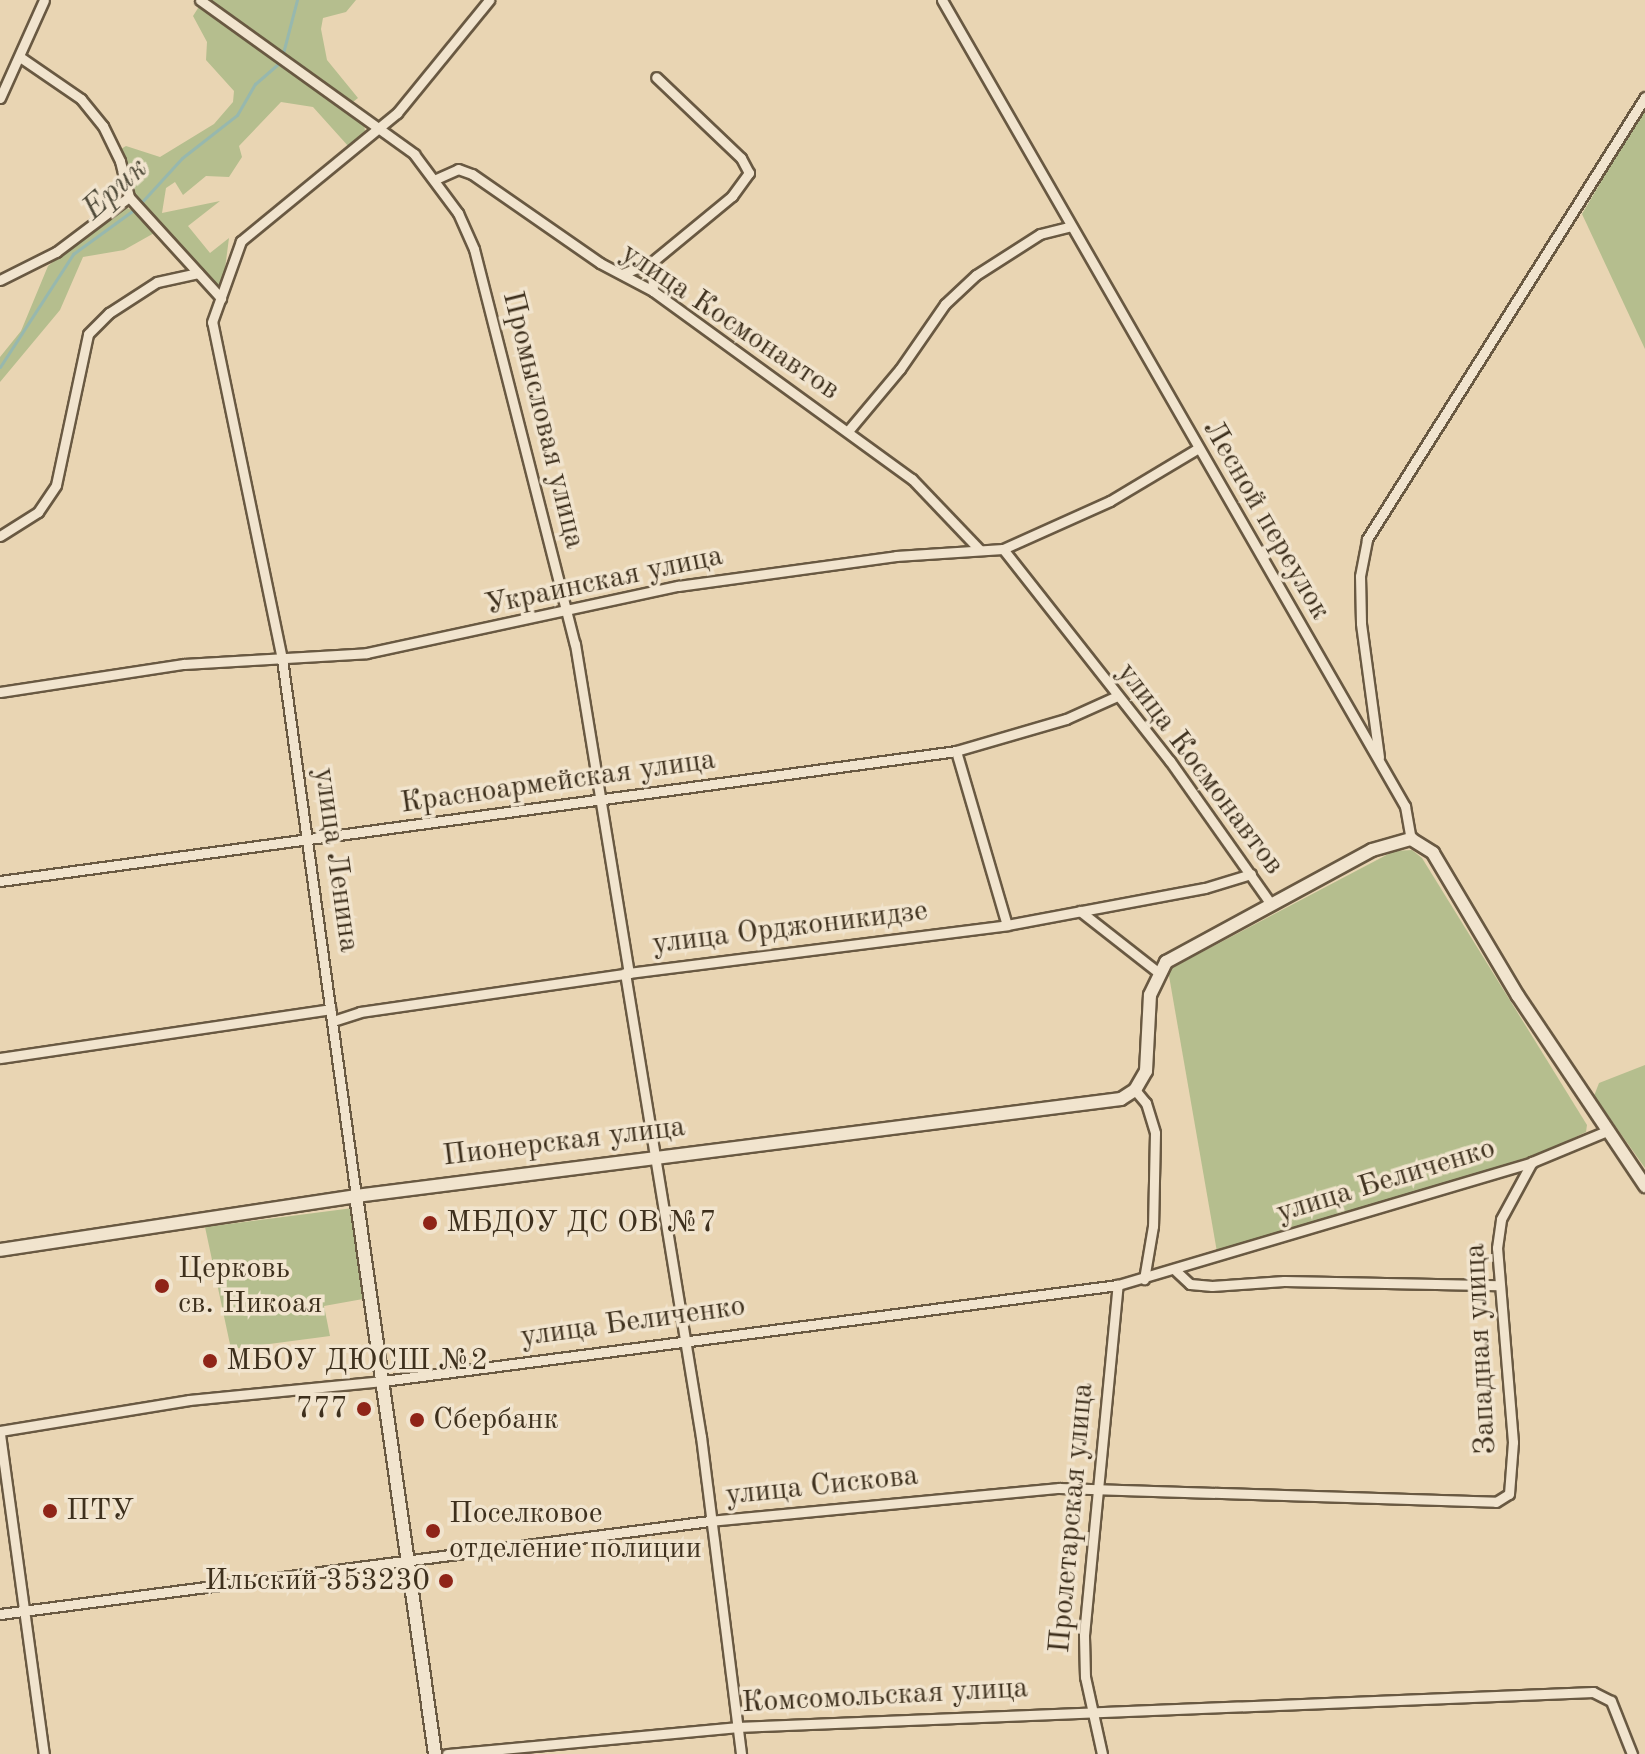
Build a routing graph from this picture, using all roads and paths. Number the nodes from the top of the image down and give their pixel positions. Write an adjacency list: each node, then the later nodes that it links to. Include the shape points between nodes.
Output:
1 (44, 0): 5 (street)
2 (200, 0): 9 (street, Промысловая улица)
3 (489, 0): 9 (street, улица Ленина)
4 (942, 0): 12 (street, Лесной переулок)
5 (20, 57): 8 (street); 11 (street, via 63,83 103,126)
6 (656, 77): 13 (street, via 741,158 749,173 732,196)
7 (1645, 97): 29 (street, via 1367,539 1360,576 1361,623)
8 (0, 98)
9 (378, 129): 10 (street, Промысловая улица); 18 (street, улица Ленина, via 241,241)
10 (436, 179): 15 (street, улица Космонавтов, via 458,169 472,174); 24 (street, Промысловая улица, via 458,213 483,276)
11 (129, 197): 14 (street); 16 (street, via 56,252)
12 (1071, 226): 19 (street, via 1040,234 976,275 945,304); 20 (street, Лесной переулок)
13 (652, 262): 15 (street); 17 (street)
14 (198, 273): 18 (street); 21 (street, via 157,282 109,313 88,334 56,485 38,512)
15 (622, 274): 17 (street, улица Космонавтов)
16 (0, 280)
17 (653, 291): 19 (street, улица Космонавтов)
18 (221, 298): 25 (street, улица Ленина, via 212,322)
19 (848, 431): 22 (street, улица Космонавтов, via 940,504)
20 (1197, 449): 23 (street, Украинская улица, via 1110,501); 29 (street, Лесной переулок)
21 (0, 536)
22 (979, 549): 23 (street, Украинская улица); 24 (street, Украинская улица, via 678,586)
23 (1003, 549): 27 (street, улица Космонавтов)
24 (565, 613): 25 (street, Украинская улица, via 367,653); 30 (street, Промысловая улица)
25 (282, 659): 26 (street, Украинская улица, via 116,671); 32 (street, улица Ленина)
26 (0, 692)
27 (1115, 697): 28 (street, Красноармейская улица, via 1066,719); 33 (street, улица Космонавтов, via 1170,761)
28 (956, 751): 30 (street, Красноармейская улица); 37 (street)
29 (1380, 764): 31 (street, Лесной переулок, via 1408,814)
30 (602, 798): 32 (street, Красноармейская улица); 38 (street, Промысловая улица)
31 (1411, 839): 35 (street, via 1372,850); 44 (street, via 1433,853)
32 (308, 842): 34 (street, Красноармейская улица); 40 (street, улица Ленина)
33 (1251, 874): 35 (street, улица Космонавтов); 36 (street, улица Орджоникидзе)
34 (0, 881)
35 (1271, 904): 39 (street, via 1178,953)
36 (1080, 911): 37 (street, улица Орджоникидзе); 39 (street)
37 (1007, 925): 38 (street, улица Орджоникидзе)
38 (627, 973): 41 (street, улица Орджоникидзе, via 360,1012); 45 (street, Промысловая улица)
39 (1159, 973): 43 (street, via 1150,995 1146,1071)
40 (330, 1009): 41 (street, улица Ленина); 42 (street)
41 (333, 1021): 48 (street, улица Ленина)
42 (0, 1058)
43 (1135, 1090): 45 (street, Пионерская улица, via 1121,1099); 51 (street, via 1146,1103 1155,1133 1153,1226)
44 (1607, 1131): 46 (street, улица Беличенко); 47 (street)
45 (658, 1156): 48 (street, Пионерская улица); 54 (street, Промысловая улица)
46 (1532, 1162): 50 (street, улица Беличенко); 53 (street, Западная улица, via 1501,1219)
47 (1645, 1186)
48 (356, 1196): 49 (street, Пионерская улица); 55 (street, улица Ленина)
49 (0, 1250)
50 (1176, 1271): 51 (street, улица Беличенко); 53 (street, via 1190,1284 1212,1286 1284,1281)
51 (1144, 1279): 52 (street, улица Беличенко)
52 (1118, 1285): 54 (street, улица Беличенко); 57 (street, Пролетарская улица)
53 (1499, 1285): 58 (street, Западная улица, via 1513,1442)
54 (686, 1340): 55 (street, улица Беличенко); 59 (street, Промысловая улица)
55 (383, 1381): 56 (street, улица Беличенко, via 189,1400); 60 (street, улица Ленина)
56 (0, 1433): 61 (street)
57 (1100, 1487): 58 (street, улица Сискова, via 1496,1502); 59 (street, улица Сискова); 63 (street, Пролетарская улица, via 1084,1635)
58 (1509, 1494)
59 (709, 1521): 60 (street, улица Сискова); 64 (street, Промысловая улица)
60 (409, 1564): 61 (street, улица Сискова); 66 (street, улица Ленина)
61 (22, 1611): 62 (street, улица Сискова); 65 (street)
62 (0, 1614)
63 (1091, 1709): 64 (street, Комсомольская улица); 69 (street, Пролетарская улица); 70 (street, Комсомольская улица, via 1605,1693)
64 (737, 1727): 67 (street, Комсомольская улица); 68 (street, Промысловая улица)
65 (44, 1754)
66 (435, 1754)
67 (447, 1754)
68 (741, 1754)
69 (1102, 1754)
70 (1632, 1754)

